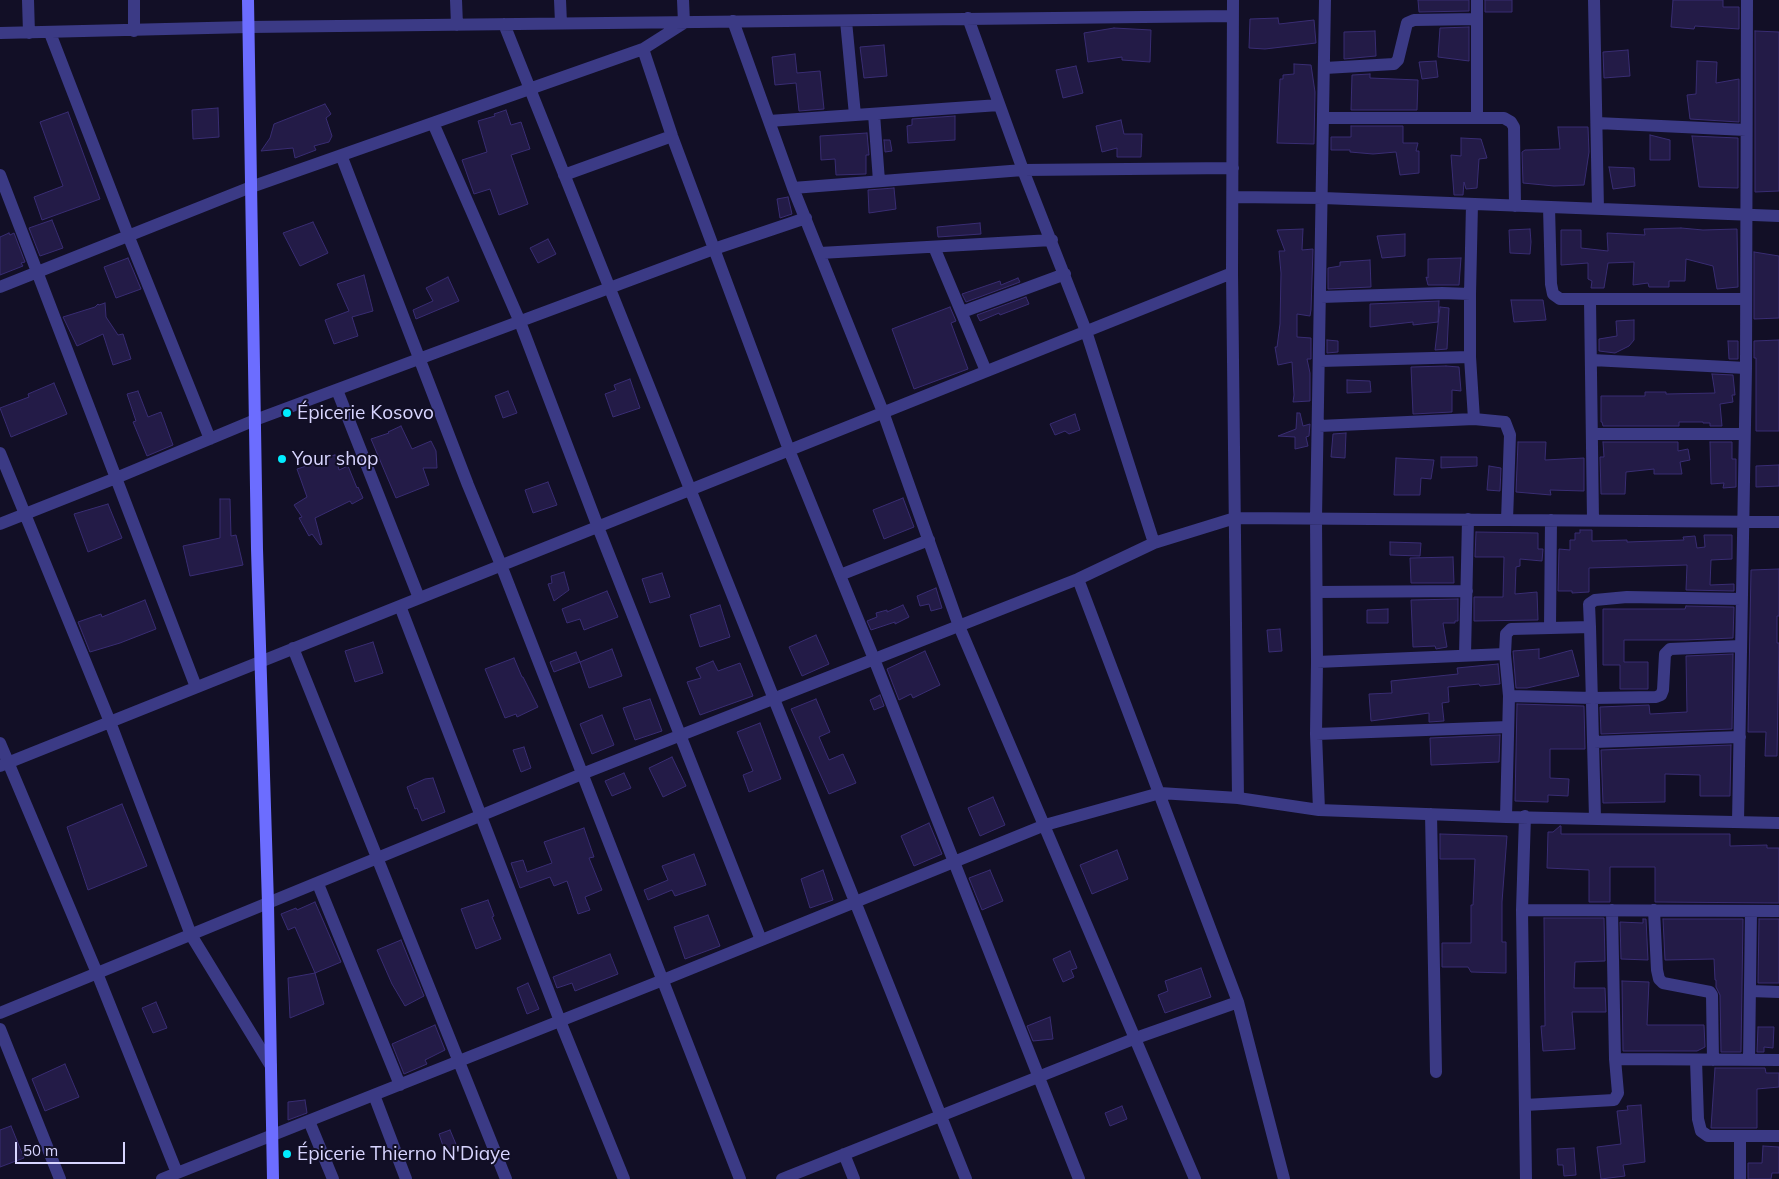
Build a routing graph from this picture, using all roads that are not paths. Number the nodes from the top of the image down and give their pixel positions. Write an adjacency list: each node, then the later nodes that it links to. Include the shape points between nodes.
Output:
1 (28, 0): 23 (street)
2 (134, 0): 22 (street)
3 (248, 0): 21 (street)
4 (456, 0): 20 (street)
5 (560, 0): 17 (street)
6 (682, 0): 18 (street)
7 (1233, 0): 12 (street)
8 (1325, 0): 27 (street)
9 (1477, 0): 14 (street)
10 (1594, 0): 35 (street)
11 (1747, 0): 37 (street)
12 (1233, 16): 13 (street); 40 (street)
13 (968, 18): 16 (street); 29 (street)
14 (1477, 19): 27 (street, via 1414,20 1407,23 1398,60 1394,64); 33 (street)
15 (733, 21): 16 (street); 18 (street); 34 (street)
16 (846, 21): 31 (street)
17 (561, 23): 18 (street); 19 (street)
18 (684, 23): 26 (street)
19 (504, 24): 20 (street); 28 (street)
20 (457, 25): 21 (street)
21 (249, 27): 22 (street); 45 (street)
22 (134, 31): 24 (street)
23 (29, 32): 24 (street); 25 (street)
24 (50, 33): 56 (street)
25 (0, 34)
26 (643, 49): 28 (street); 38 (street)
27 (1324, 68): 32 (street)
28 (530, 90): 36 (street); 43 (street)
29 (999, 105): 30 (street); 41 (street)
30 (874, 114): 31 (street); 44 (street)
31 (855, 115): 34 (street)
32 (1324, 118): 33 (street); 48 (street)
33 (1477, 118): 50 (street, via 1504,118 1514,127)
34 (769, 121): 46 (street)
35 (1597, 123): 37 (street); 52 (street)
36 (433, 124): 39 (street); 71 (street)
37 (1746, 130): 53 (street)
38 (672, 136): 43 (street); 59 (street)
39 (341, 155): 45 (street); 74 (street)
40 (1233, 168): 41 (street); 47 (street)
41 (1023, 170): 44 (street); 57 (street)
42 (0, 175): 61 (street)
43 (564, 175): 65 (street)
44 (879, 181): 46 (street)
45 (252, 187): 56 (street); 82 (street)
46 (793, 188): 55 (street)
47 (1233, 197): 48 (street); 62 (street)
48 (1323, 198): 49 (street); 67 (street)
49 (1472, 204): 50 (street); 66 (street)
50 (1515, 206): 51 (street)
51 (1549, 207): 52 (street); 69 (street, via 1554,294 1560,299)
52 (1598, 209): 53 (street)
53 (1747, 215): 54 (street); 68 (street)
54 (1779, 216)
55 (806, 218): 59 (street); 60 (street)
56 (128, 235): 61 (street); 86 (street)
57 (1052, 240): 58 (street); 63 (street)
58 (934, 246): 60 (street); 70 (street)
59 (714, 249): 65 (street); 87 (street)
60 (820, 253): 80 (street)
61 (38, 272): 64 (street); 89 (street)
62 (1232, 273): 72 (street); 92 (street)
63 (1065, 274): 70 (street); 72 (street)
64 (0, 287)
65 (609, 289): 71 (street); 90 (street)
66 (1470, 294): 67 (street); 73 (street)
67 (1321, 297): 76 (street)
68 (1746, 298): 69 (street); 77 (street)
69 (1590, 300): 75 (street)
70 (962, 312): 78 (street)
71 (520, 322): 74 (street); 101 (street)
72 (1086, 331): 78 (street); 103 (street)
73 (1470, 357): 76 (street); 81 (street)
74 (421, 359): 79 (street); 104 (street)
75 (1592, 360): 77 (street); 84 (street)
76 (1320, 361): 83 (street)
77 (1746, 368): 85 (street)
78 (986, 372): 80 (street)
79 (336, 390): 82 (street); 109 (street)
80 (883, 412): 87 (street); 102 (street)
81 (1474, 419): 83 (street); 95 (street, via 1505,422 1508,427)
82 (255, 420): 86 (street); 120 (street)
83 (1319, 426): 93 (street)
84 (1592, 434): 85 (street); 97 (street)
85 (1744, 434): 98 (street)
86 (210, 439): 89 (street)
87 (789, 450): 90 (street); 105 (street)
88 (0, 453): 91 (street)
89 (116, 478): 91 (street); 122 (street)
90 (690, 490): 101 (street); 125 (street)
91 (25, 514): 100 (street); 126 (street)
92 (1235, 518): 93 (street); 103 (street); 136 (street)
93 (1316, 518): 94 (street); 108 (street)
94 (1468, 520): 95 (street); 107 (street)
95 (1507, 520): 96 (street)
96 (1551, 520): 97 (street); 113 (street)
97 (1593, 520): 98 (street)
98 (1742, 522): 99 (street); 110 (street)
99 (1779, 522)
100 (0, 524)
101 (598, 526): 104 (street); 129 (street)
102 (929, 540): 105 (street); 112 (street)
103 (1154, 543): 106 (street)
104 (501, 565): 109 (street); 134 (street)
105 (840, 575): 119 (street)
106 (1078, 579): 112 (street); 135 (street)
107 (1467, 591): 108 (street); 118 (street)
108 (1317, 592): 121 (street)
109 (419, 598): 111 (street)
110 (1741, 599): 114 (street, via 1596,600 1589,604); 115 (street)
111 (400, 606): 116 (street); 139 (street)
112 (959, 626): 119 (street); 145 (street)
113 (1550, 627): 114 (street); 117 (street, via 1511,629 1506,634)
114 (1590, 627): 124 (street)
115 (1740, 646): 124 (street, via 1670,648 1665,654 1660,695); 130 (street)
116 (292, 648): 120 (street); 146 (street)
117 (1505, 654): 118 (street); 123 (street)
118 (1465, 655): 121 (street)
119 (874, 659): 125 (street); 147 (street)
120 (260, 661): 122 (street); 150 (street)
121 (1317, 662): 128 (street)
122 (196, 687): 126 (street)
123 (1509, 696): 124 (street); 127 (street)
124 (1593, 698): 131 (street)
125 (774, 699): 129 (street); 149 (street)
126 (110, 722): 133 (street); 156 (street)
127 (1508, 727): 128 (street); 141 (street)
128 (1316, 734): 137 (street)
129 (679, 736): 134 (street); 157 (street)
130 (1740, 737): 131 (street); 143 (street)
131 (1594, 742): 142 (street)
132 (0, 743): 133 (street)
133 (4, 764): 158 (street)
134 (582, 774): 139 (street); 159 (street)
135 (1160, 793): 136 (street); 145 (street); 162 (street)
136 (1238, 798): 137 (street)
137 (1319, 810): 138 (street)
138 (1431, 814): 141 (street); 174 (street)
139 (482, 816): 146 (street); 164 (street)
140 (1525, 816): 141 (street); 142 (street); 151 (street)
141 (1506, 817)
142 (1595, 818): 143 (street)
143 (1738, 822): 144 (street)
144 (1779, 823)
145 (1045, 825): 147 (street); 166 (street)
146 (378, 859): 148 (street); 172 (street)
147 (954, 862): 149 (street); 175 (street)
148 (318, 884): 150 (street); 176 (street)
149 (855, 902): 157 (street); 179 (street)
150 (268, 904): 156 (street); 173 (street)
151 (1522, 910): 152 (street); 178 (street)
152 (1612, 910): 153 (street); 167 (street)
153 (1654, 910): 154 (street); 169 (street, via 1659,979 1663,983 1712,995)
154 (1752, 911): 155 (street); 160 (street)
155 (1779, 912)
156 (191, 935): 158 (street); 173 (street)
157 (761, 940): 159 (street)
158 (97, 973): 163 (street); 185 (street)
159 (663, 980): 164 (street); 193 (street)
160 (1750, 991): 161 (street); 170 (street)
161 (1779, 992)
162 (1238, 1002): 166 (street); 199 (street)
163 (0, 1013)
164 (560, 1021): 172 (street); 192 (street)
165 (0, 1029): 186 (street)
166 (1136, 1038): 175 (street); 198 (street)
167 (1615, 1059): 168 (street); 178 (street, via 1618,1093 1614,1100)
168 (1696, 1060): 169 (street); 182 (street, via 1700,1131 1708,1136)
169 (1713, 1060): 170 (street)
170 (1749, 1060): 171 (street)
171 (1779, 1060)
172 (459, 1061): 176 (street); 191 (street)
173 (270, 1066): 181 (street)
174 (1436, 1072)
175 (1038, 1078): 179 (street); 197 (street)
176 (400, 1084): 177 (street)
177 (374, 1095): 180 (street); 190 (street)
178 (1525, 1105): 200 (street)
179 (941, 1115): 184 (street); 196 (street)
180 (309, 1121): 181 (street); 189 (street)
181 (272, 1135): 185 (street); 188 (street)
182 (1740, 1136): 183 (street); 201 (street)
183 (1779, 1136)
184 (844, 1154): 194 (street); 195 (street)
185 (177, 1173): 187 (street)
186 (60, 1179)
187 (162, 1179)
188 (273, 1179)
189 (333, 1179)
190 (406, 1179)
191 (506, 1179)
192 (624, 1179)
193 (740, 1179)
194 (782, 1179)
195 (854, 1179)
196 (966, 1179)
197 (1079, 1179)
198 (1195, 1179)
199 (1284, 1179)
200 (1526, 1179)
201 (1740, 1179)

